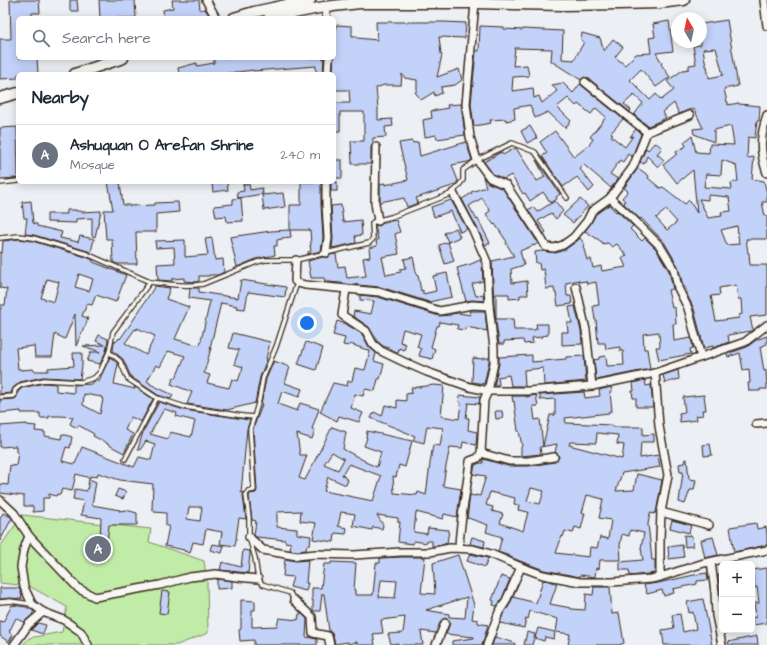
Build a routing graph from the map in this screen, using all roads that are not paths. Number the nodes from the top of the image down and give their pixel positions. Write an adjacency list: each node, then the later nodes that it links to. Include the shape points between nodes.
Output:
1 (206, 0): 7 (street)
2 (310, 0): 8 (main road)
3 (684, 0): 5 (main road, via 563,5)
4 (764, 0): 11 (street)
5 (475, 3): 6 (main road, via 360,3); 23 (street, via 466,104 470,137)
6 (324, 7): 9 (main road); 10 (street)
7 (215, 16)
8 (241, 16)
9 (279, 16)
10 (326, 16)
11 (767, 26)
12 (117, 60): 14 (main road)
13 (329, 60): 15 (street)
14 (81, 72)
15 (328, 72)
16 (585, 82): 21 (street)
17 (16, 94): 18 (main road)
18 (0, 98)
19 (690, 115): 21 (street)
20 (767, 115): 24 (street, via 762,130 761,149)
21 (647, 132): 30 (street, via 633,167)
22 (376, 147): 31 (street, via 374,203)
23 (477, 160): 28 (lane, via 463,170 463,180); 29 (lane, via 512,143 535,152); 30 (street, via 490,178 506,185 546,247 563,245 574,237 592,211)
24 (767, 173)
25 (16, 181): 26 (lane)
26 (0, 183)
27 (326, 184): 33 (street)
28 (453, 193): 31 (lane); 39 (street, via 487,262)
29 (568, 198)
30 (610, 198): 42 (street, via 660,246 674,269)
31 (378, 221): 33 (lane, via 372,223 373,239 369,243)
32 (0, 238): 35 (lane, via 33,238 87,254)
33 (326, 253): 34 (lane)
34 (296, 260): 35 (lane, via 257,262 203,284); 36 (street, via 295,281)
35 (150, 282): 41 (lane, via 113,332)
36 (298, 283): 38 (street); 48 (lane, via 263,378)
37 (576, 287): 44 (street, via 586,330)
38 (346, 290): 39 (street, via 379,292 440,311 472,305); 45 (street, via 342,316 366,332 373,344 382,351 427,372)
39 (489, 306): 45 (street, via 494,363)
40 (767, 325): 42 (street, via 745,342)
41 (110, 352): 46 (lane, via 94,378 81,382 44,380 21,385 15,390 14,396); 47 (lane, via 120,361 128,379)
42 (701, 357): 43 (street)
43 (655, 373): 44 (street); 55 (street, via 659,426 668,475)
44 (592, 386): 45 (street, via 528,392)
45 (488, 391): 51 (street, via 484,400)
46 (0, 397)
47 (157, 398): 48 (lane, via 185,407); 53 (lane)
48 (254, 417): 58 (lane, via 250,429 254,490 248,491 246,495)
49 (767, 423): 50 (street)
50 (756, 424)
51 (481, 453): 52 (street, via 509,461); 59 (street, via 470,462 459,529)
52 (554, 457)
53 (125, 459)
54 (0, 500): 57 (street, via 14,513)
55 (661, 512): 56 (street); 63 (street)
56 (709, 525)
57 (29, 536): 64 (street, via 79,589 95,597 216,574); 67 (street, via 21,567 24,587)
58 (250, 537): 59 (street, via 263,550 297,556 430,552); 64 (lane)
59 (459, 547): 62 (street, via 491,554)
60 (767, 550): 61 (street)
61 (711, 562): 63 (street); 75 (street, via 716,615)
62 (521, 567): 63 (street, via 543,575 580,582); 74 (street, via 499,612)
63 (660, 577)
64 (258, 579): 65 (lane, via 262,584 290,594)
65 (294, 600): 72 (street, via 312,617 313,632 328,636)
66 (0, 602): 67 (lane)
67 (32, 604): 68 (street)
68 (43, 612): 70 (street, via 29,624); 71 (street, via 64,620 81,632)
69 (445, 623): 73 (street)
70 (14, 645)
71 (88, 645)
72 (330, 645)
73 (436, 645)
74 (487, 645)
75 (722, 645)

